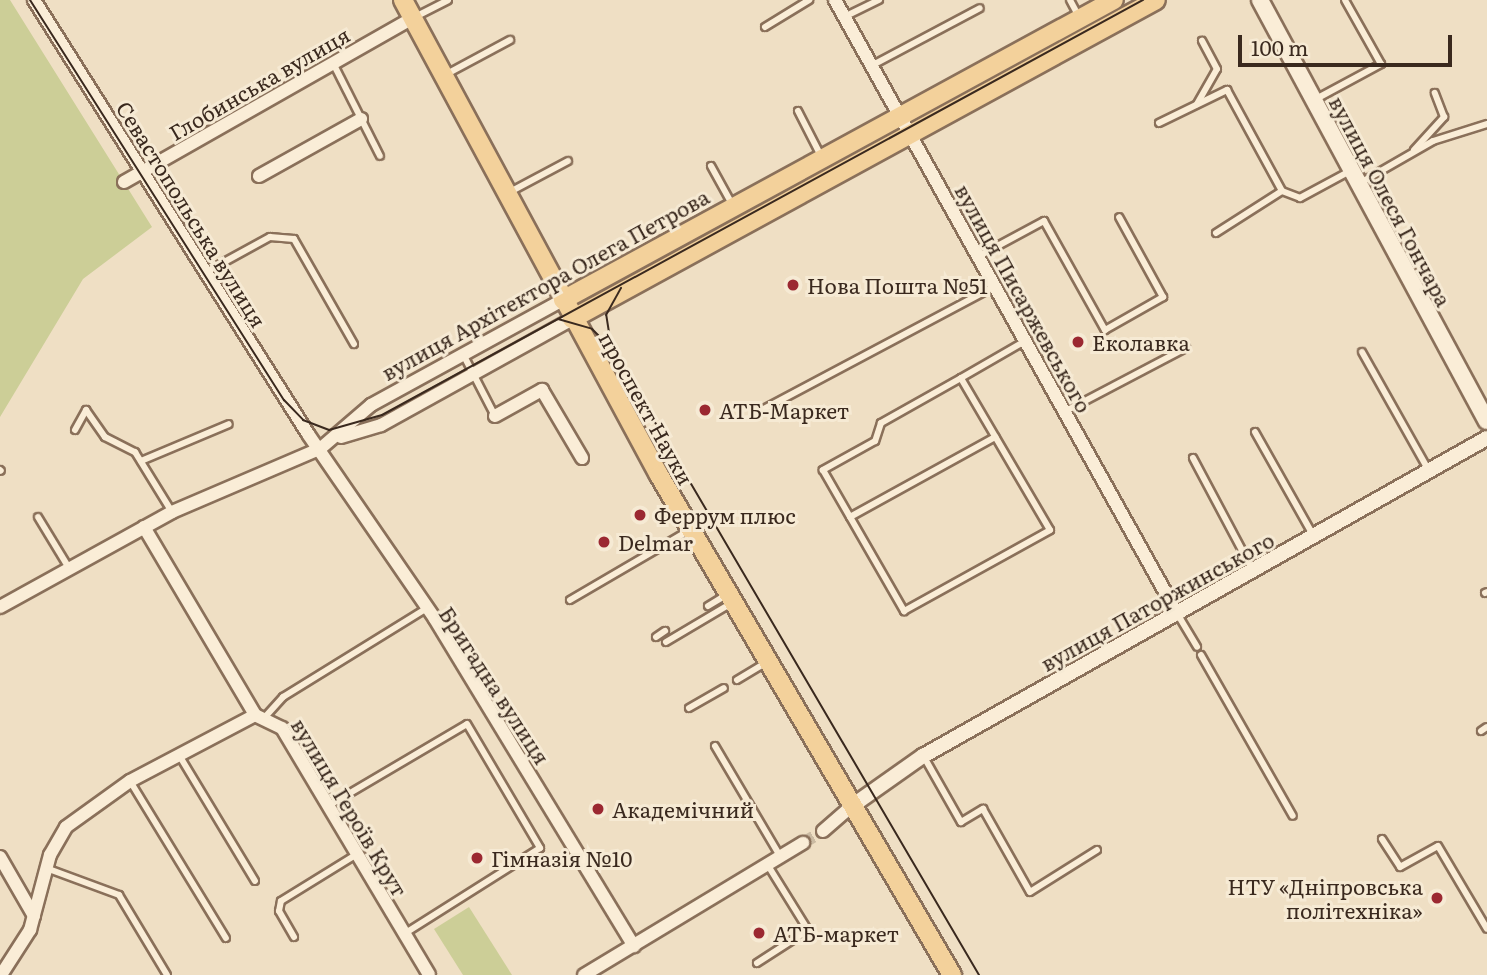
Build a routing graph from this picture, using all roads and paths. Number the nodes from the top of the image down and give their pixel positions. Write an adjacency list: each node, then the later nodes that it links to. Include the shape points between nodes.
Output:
1 (34, 0): 36 (street, Севастопольська вулиця)
2 (403, 0): 14 (main road, проспект Науки)
3 (447, 0): 14 (lane)
4 (809, 0): 16 (lane)
5 (835, 0): 13 (street, вулиця Писаржевського)
6 (879, 0): 13 (lane)
7 (1070, 0): 15 (lane)
8 (1114, 0): 15 (main road, вулиця Архітектора Олега Петрова)
9 (1156, 0): 30 (main road)
10 (1260, 0): 23 (main road, вулиця Олеся Гончара)
11 (1345, 0): 23 (lane, via 1381,64)
12 (980, 8): 20 (lane)
13 (844, 17): 20 (street, вулиця Писаржевського)
14 (413, 18): 19 (street, Глобинська вулиця); 21 (main road, проспект Науки)
15 (1079, 19): 26 (main road, вулиця Архітектора Олега Петрова)
16 (765, 27)
17 (510, 40): 21 (lane)
18 (1202, 41): 24 (lane, via 1217,69)
19 (333, 63): 27 (lane); 36 (street, Глобинська вулиця)
20 (871, 66): 26 (street, вулиця Писаржевського)
21 (443, 76): 41 (main road, проспект Науки)
22 (1435, 93): 31 (lane, via 1444,117)
23 (1314, 99): 38 (main road, вулиця Олеся Гончара)
24 (1196, 106): 28 (lane); 40 (lane, via 1227,90)
25 (797, 111): 33 (lane)
26 (901, 115): 30 (street, вулиця Писаржевського); 33 (main road, вулиця Архітектора Олега Петрова)
27 (361, 119): 32 (lane); 37 (street)
28 (1159, 123)
29 (1487, 124): 31 (lane)
30 (912, 134): 45 (street, вулиця Писаржевського); 49 (main road)
31 (1410, 154): 38 (lane)
32 (380, 156)
33 (822, 158): 42 (main road, вулиця Архітектора Олега Петрова)
34 (568, 160): 41 (lane)
35 (711, 166): 42 (lane)
36 (142, 172): 39 (street, Глобинська вулиця); 46 (street, Севастопольська вулиця)
37 (259, 176)
38 (1352, 179): 40 (lane, via 1300,198); 60 (main road, вулиця Олеся Гончара)
39 (124, 182)
40 (1282, 191): 44 (lane)
41 (506, 194): 48 (main road, проспект Науки)
42 (734, 206): 48 (main road, вулиця Архітектора Олега Петрова)
43 (1119, 216): 45 (lane, via 1163,297 1105,330 1044,221)
44 (1216, 233)
45 (979, 256): 47 (street, вулиця Писаржевського)
46 (206, 272): 51 (lane, via 270,237 294,239); 67 (street, Севастопольська вулиця)
47 (995, 286): 50 (street, вулиця Писаржевського); 57 (lane)
48 (563, 300): 49 (main road, проспект Науки); 54 (street, вулиця Архітектора Олега Петрова)
49 (572, 320): 55 (street); 76 (main road, проспект Науки)
50 (1025, 341): 56 (lane); 58 (street, вулиця Писаржевського)
51 (354, 344)
52 (1186, 348): 58 (lane)
53 (1362, 352): 71 (lane)
54 (464, 356): 55 (lane); 65 (street, вулиця Архітектора Олега Петрова, via 371,405)
55 (473, 374): 59 (lane); 65 (street, via 380,425)
56 (961, 378): 64 (lane); 74 (lane, via 881,423 875,441 822,470)
57 (762, 410)
58 (1064, 412): 85 (street, вулиця Писаржевського)
59 (495, 416): 68 (street, via 542,390)
60 (1487, 421)
61 (229, 424): 70 (lane)
62 (75, 429): 70 (lane, via 86,411 105,437)
63 (1255, 432): 77 (lane)
64 (995, 437): 74 (lane); 74 (lane, via 1050,530 904,611)
65 (338, 438): 67 (street, вулиця Архітектора Олега Петрова)
66 (1487, 438): 71 (street, вулиця Паторжинського)
67 (321, 448): 72 (street, вулиця Архітектора Олега Петрова); 84 (street, Бригадна вулиця)
68 (582, 458)
69 (1193, 458): 79 (lane)
70 (141, 461): 72 (lane)
71 (1428, 470): 77 (street, вулиця Паторжинського)
72 (173, 512): 75 (street, вулиця Архітектора Олега Петрова)
73 (38, 517): 78 (lane)
74 (850, 517)
75 (144, 527): 78 (street, вулиця Архітектора Олега Петрова); 95 (street, вулиця Героїв Крут)
76 (690, 530): 80 (main road, проспект Науки); 81 (lane)
77 (1314, 536): 79 (street, вулиця Паторжинського)
78 (69, 568): 83 (street, вулиця Архітектора Олега Петрова)
79 (1253, 571): 85 (street, вулиця Паторжинського)
80 (730, 599): 82 (lane); 88 (lane); 91 (main road, проспект Науки)
81 (570, 600)
82 (708, 606)
83 (0, 607)
84 (424, 610): 95 (lane); 118 (street, Бригадна вулиця)
85 (1178, 615): 89 (lane); 98 (street, вулиця Паторжинського)
86 (665, 632): 87 (lane)
87 (656, 637)
88 (666, 642)
89 (1197, 647)
90 (1201, 655): 102 (lane)
91 (767, 662): 92 (lane); 101 (main road, проспект Науки)
92 (737, 680)
93 (724, 688): 94 (lane)
94 (689, 708)
95 (260, 716): 97 (street); 100 (street, вулиця Героїв Крут, via 282,728)
96 (715, 746): 108 (lane)
97 (178, 753): 99 (street); 112 (lane)
98 (923, 756): 101 (street, вулиця Паторжинського); 106 (lane, via 961,822 984,809 1030,892)
99 (130, 782): 111 (street, via 66,827); 117 (lane)
100 (328, 806): 107 (street, вулиця Героїв Крут); 115 (lane, via 467,724 540,848)
101 (852, 806): 103 (street); 124 (main road, проспект Науки)
102 (1293, 816)
103 (822, 831)
104 (1382, 839): 114 (lane, via 1400,867 1438,846)
105 (803, 843): 108 (street)
106 (1097, 850)
107 (356, 855): 115 (street, вулиця Героїв Крут); 116 (lane, via 281,901 279,911)
108 (780, 856): 110 (street)
109 (0, 857): 113 (street)
110 (767, 864): 118 (street); 119 (lane, via 808,930)
111 (46, 868): 113 (street); 121 (lane, via 119,895)
112 (256, 881)
113 (34, 916): 120 (street)
114 (1487, 929)
115 (404, 934): 122 (street, вулиця Героїв Крут)
116 (294, 937)
117 (226, 938)
118 (634, 946): 123 (street)
119 (757, 963)
120 (1, 975)
121 (167, 975)
122 (429, 975)
123 (584, 975)
124 (952, 975)

